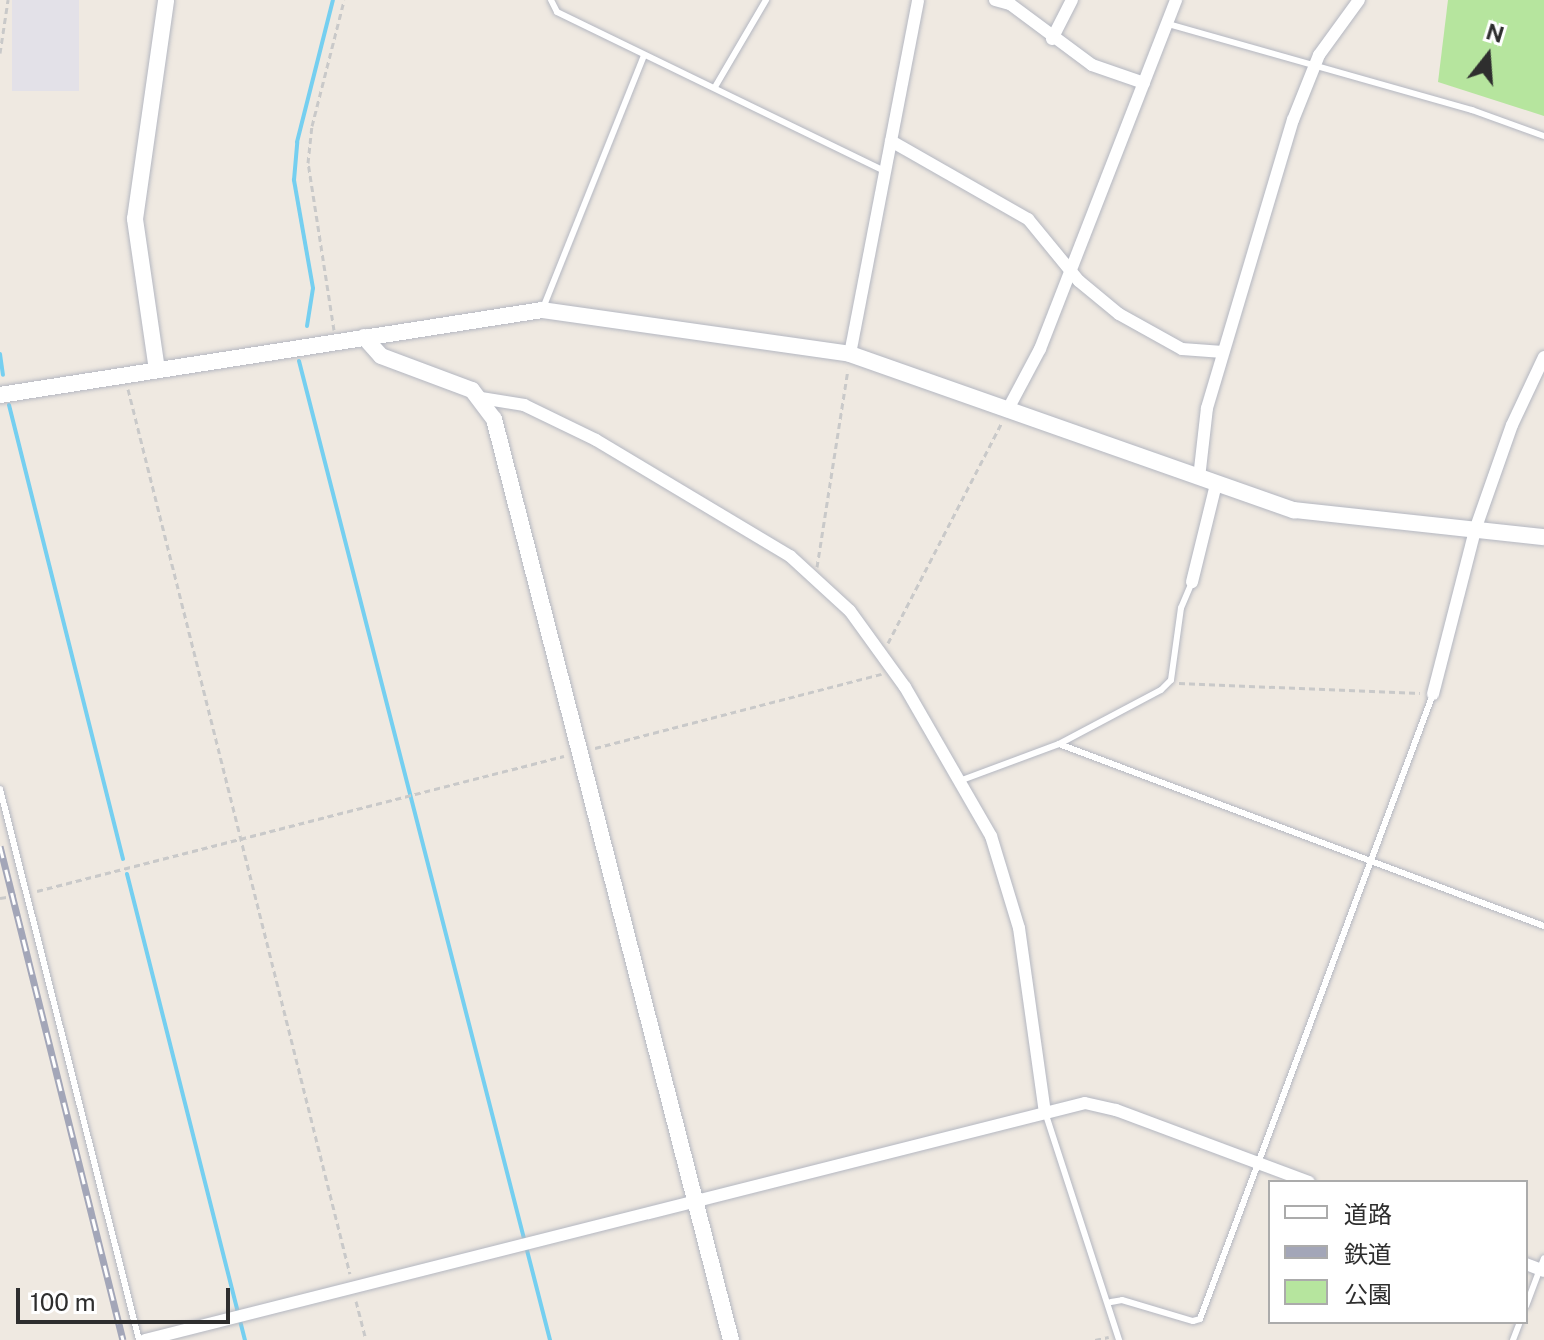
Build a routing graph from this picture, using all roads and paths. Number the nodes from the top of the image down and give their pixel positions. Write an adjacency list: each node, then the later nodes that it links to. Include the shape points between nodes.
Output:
1 (8, 0): 13 (path)
2 (166, 0): 28 (street, via 135,219)
3 (344, 0): 24 (path, via 312,126 308,163)
4 (551, 0): 14 (lane, via 557,12)
5 (766, 0): 17 (lane)
6 (918, 0): 19 (street)
7 (995, 0): 12 (street, via 1010,4)
8 (1072, 0): 12 (street)
9 (1176, 0): 11 (street)
10 (1359, 0): 15 (street)
11 (1165, 24): 15 (lane); 16 (street)
12 (1052, 39): 16 (street, via 1092,65)
13 (0, 53)
14 (644, 55): 17 (lane); 22 (lane)
15 (1314, 69): 18 (lane, via 1472,110); 25 (street, via 1270,191 1251,275)
16 (1144, 83): 21 (street)
17 (715, 87): 20 (lane)
18 (1544, 136)
19 (891, 141): 20 (street); 21 (street, via 1028,219)
20 (884, 171): 26 (street)
21 (1071, 270): 25 (street, via 1119,314 1182,349); 32 (street, via 1040,349)
22 (542, 310): 23 (street); 26 (street)
23 (364, 337): 24 (street); 31 (street, via 381,356)
24 (336, 341): 28 (street)
25 (1223, 352): 33 (street, via 1207,408)
26 (850, 354): 32 (street); 37 (path, via 823,554)
27 (1544, 357): 35 (street, via 1512,425)
28 (157, 370): 29 (street)
29 (124, 375): 30 (street); 47 (path)
30 (0, 395)
31 (481, 398): 37 (street, via 524,405 596,440); 44 (street, via 502,450 556,650)
32 (1007, 411): 33 (street); 39 (path)
33 (1199, 478): 34 (street)
34 (1216, 484): 35 (street, via 1294,510); 38 (street)
35 (1475, 530): 36 (street); 42 (street)
36 (1544, 537)
37 (814, 574): 39 (street)
38 (1192, 582): 41 (lane, via 1181,608)
39 (881, 653): 40 (street)
40 (893, 670): 44 (path); 45 (street)
41 (1168, 683): 42 (path); 43 (lane, via 1144,702)
42 (1433, 694): 48 (lane)
43 (1059, 744): 45 (lane); 48 (lane)
44 (577, 753): 47 (path); 55 (street)
45 (962, 780): 52 (street, via 1010,885)
46 (0, 789): 49 (lane)
47 (241, 838): 49 (path); 57 (path)
48 (1372, 860): 51 (lane); 53 (lane)
49 (26, 893): 50 (path); 60 (lane)
50 (0, 898)
51 (1544, 926)
52 (1045, 1112): 53 (street, via 1085,1103 1108,1107); 55 (street); 59 (lane)
53 (1260, 1163): 54 (street); 59 (lane, via 1200,1319 1122,1300)
54 (1304, 1180)
55 (697, 1202): 57 (street); 62 (street)
56 (1543, 1266): 58 (lane)
57 (353, 1288): 60 (street); 61 (path)
58 (1528, 1301)
59 (1111, 1302): 63 (lane)
60 (142, 1340)
61 (366, 1340)
62 (731, 1340)
63 (1119, 1340)

